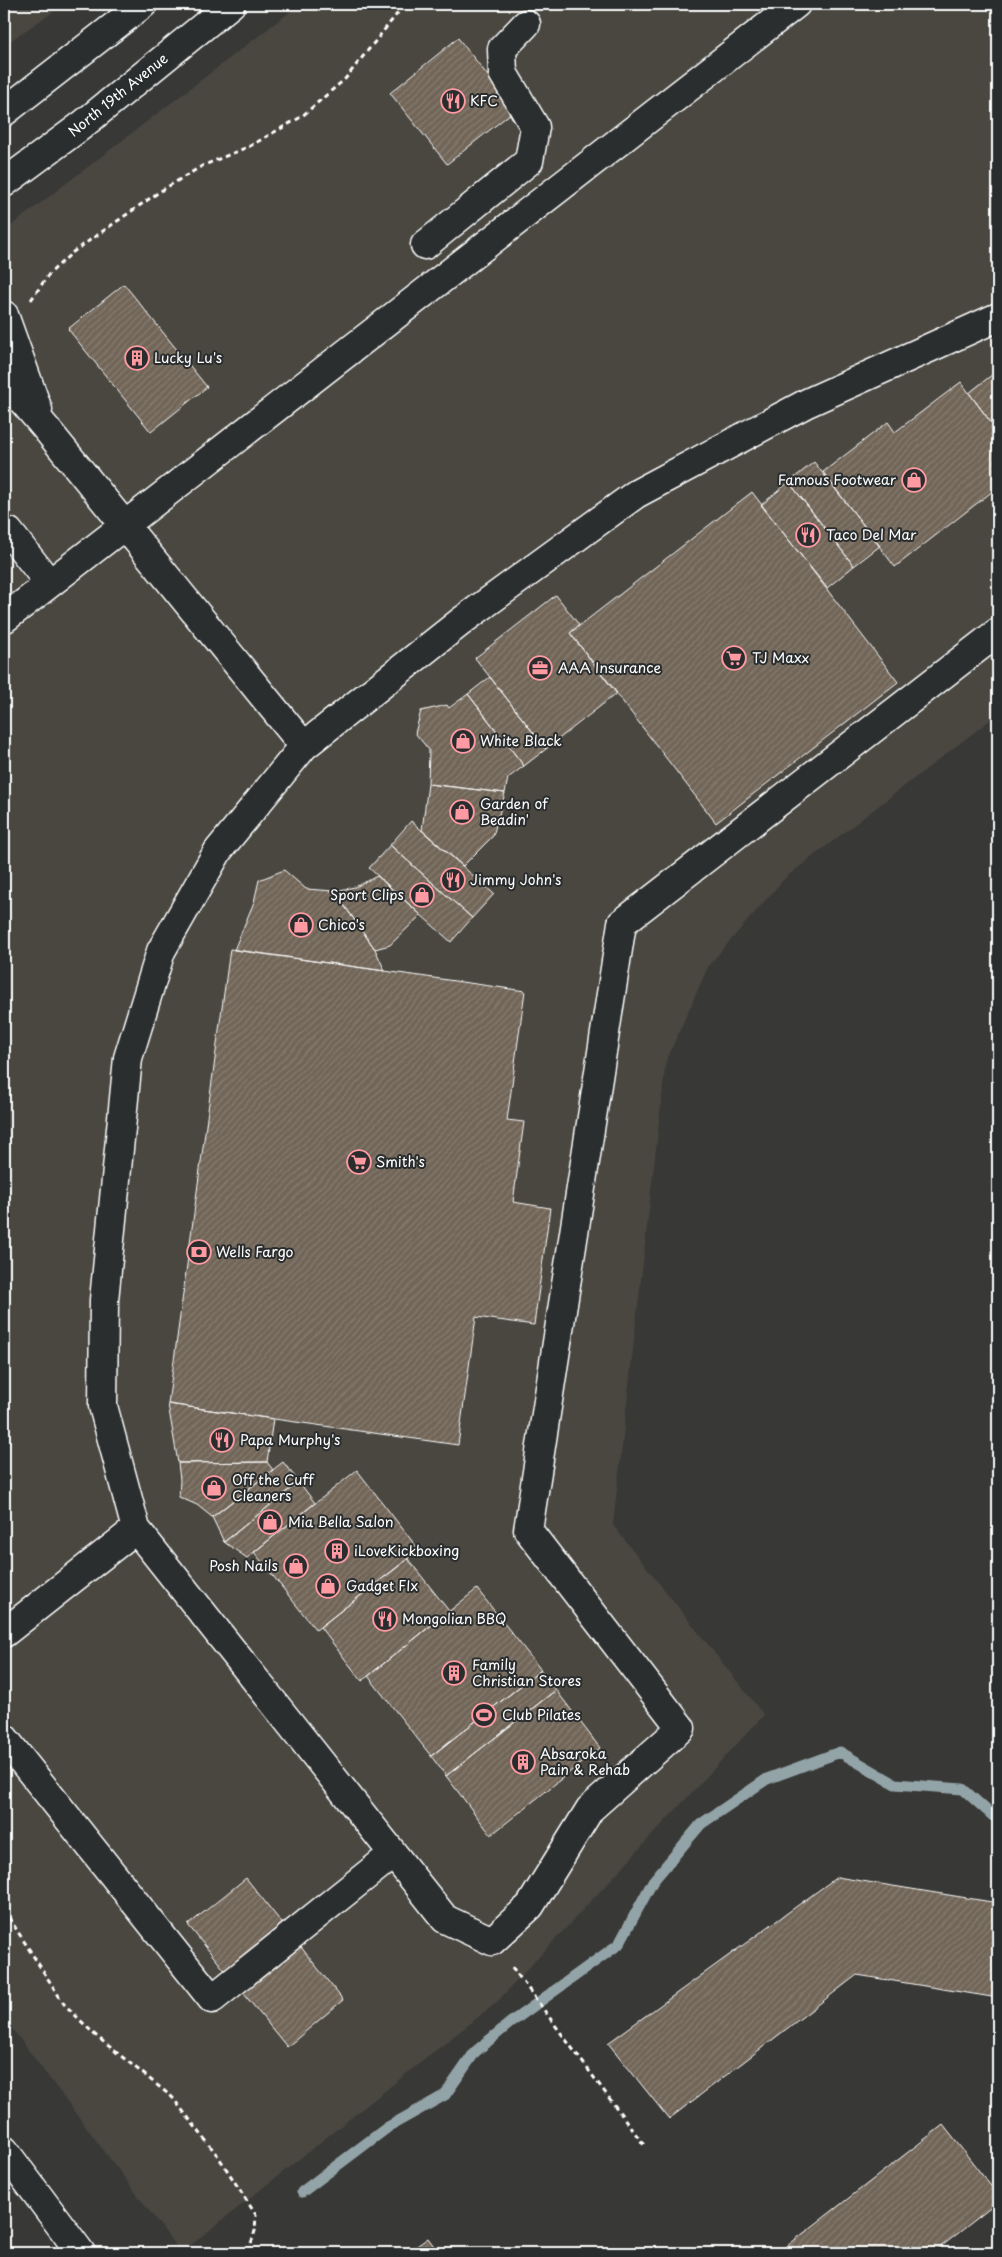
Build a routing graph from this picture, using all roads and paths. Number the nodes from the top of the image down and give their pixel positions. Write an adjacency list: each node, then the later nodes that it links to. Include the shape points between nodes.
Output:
1 (143, 4): 6 (main road)
2 (231, 4): 7 (main road, North 19th Avenue)
3 (405, 4): 9 (path, via 345,80 301,117 250,146 202,166 159,192 72,252 48,274)
4 (796, 4): 14 (main road)
5 (526, 24): 8 (main road, via 502,49 503,73 535,127 529,161)
6 (4, 112)
7 (4, 183)
8 (425, 244)
9 (30, 303)
10 (4, 315): 13 (main road)
11 (998, 317): 19 (main road, via 807,403 636,494 462,620)
12 (4, 379): 13 (main road)
13 (44, 426): 14 (main road)
14 (124, 525): 16 (main road); 19 (main road)
15 (9, 532): 16 (main road)
16 (50, 583): 17 (main road)
17 (4, 619)
18 (998, 632): 23 (main road, via 622,923 528,1530 681,1728 590,1810 530,1906 492,1941 445,1919)
19 (304, 746): 20 (main road, via 218,851 161,952 128,1058 104,1300 103,1406)
20 (136, 1529): 21 (main road); 23 (main road)
21 (4, 1633)
22 (4, 1738): 23 (main road, via 212,1999)
23 (393, 1854)
24 (4, 1910): 29 (path, via 64,2004 95,2036 172,2097 218,2156 256,2215)
25 (524, 1983): 26 (path)
26 (644, 2145)
27 (4, 2150): 28 (main road)
28 (81, 2253)
29 (248, 2253)

